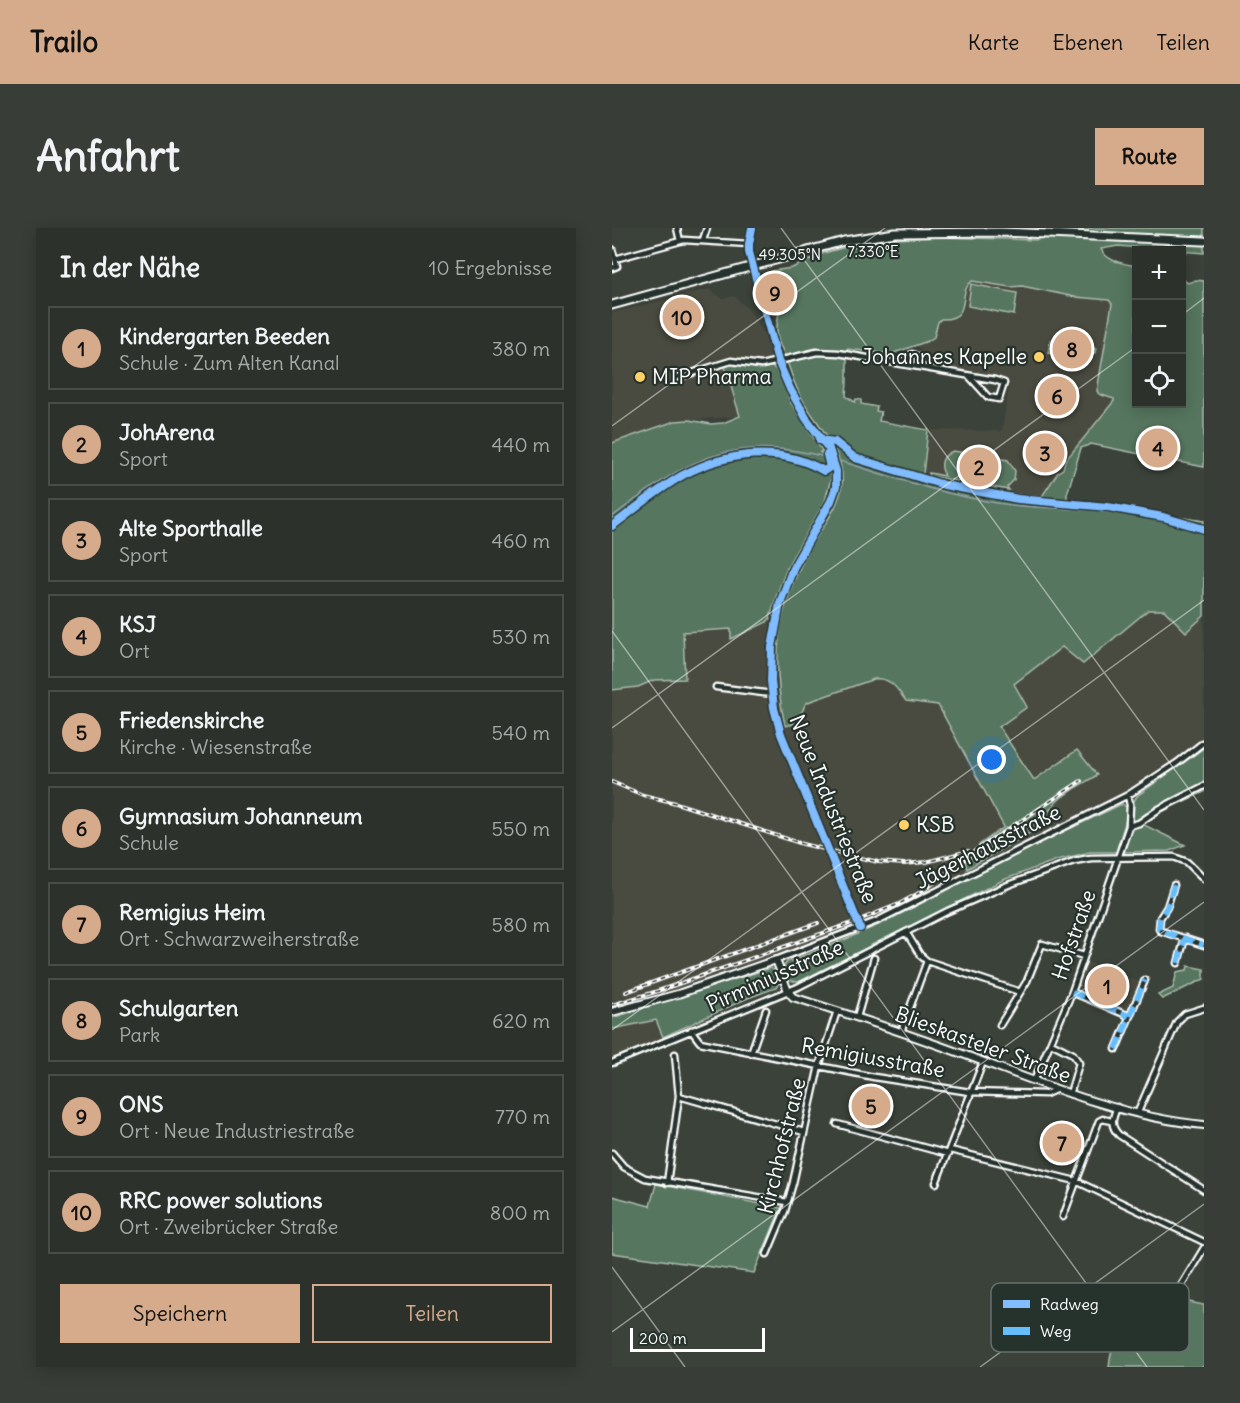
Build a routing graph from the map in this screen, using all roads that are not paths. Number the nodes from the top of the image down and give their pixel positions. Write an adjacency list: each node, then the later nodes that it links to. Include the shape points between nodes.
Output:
1 (677, 228): 6 (street)
2 (707, 228): 5 (street)
3 (752, 228): 8 (street)
4 (954, 230): 7 (main road); 11 (main road, via 860,237)
5 (703, 240): 6 (street); 8 (street)
6 (680, 241): 10 (street)
7 (1204, 241)
8 (749, 244): 11 (street, Neue Industriestraße)
9 (612, 249): 10 (street)
10 (615, 259): 12 (street, via 617,266)
11 (753, 267): 13 (main road); 14 (street, Neue Industriestraße)
12 (612, 268)
13 (612, 305)
14 (778, 360): 15 (street, via 828,352); 18 (street, via 761,365 731,362); 20 (street, Neue Industriestraße, via 790,389 831,453 836,479 831,501 792,568 780,603 772,646)
15 (898, 363): 16 (street); 16 (street, via 912,354 918,357)
16 (918, 366): 17 (street)
17 (969, 376): 17 (street, via 985,394 999,399 1004,383)
18 (676, 378)
19 (716, 687): 20 (street)
20 (772, 694): 28 (street, Neue Industriestraße, via 791,761)
21 (1204, 742): 23 (street, Jägerhausstraße)
22 (1204, 786): 24 (street)
23 (1128, 795): 24 (street, Hofstraße); 28 (street, Jägerhausstraße)
24 (1129, 826): 25 (street, Hofstraße)
25 (1118, 858): 26 (street, Pirminiusstraße, via 1174,857 1187,862); 29 (street, Pirminiusstraße, via 1064,864); 32 (street, Hofstraße)
26 (1204, 879)
27 (1174, 885): 30 (street, via 1158,926 1161,932)
28 (860, 928): 34 (street, Jägerhausstraße)
29 (906, 932): 35 (street); 38 (street, Pirminiusstraße)
30 (1185, 938): 31 (street); 36 (street)
31 (1204, 945)
32 (1084, 956): 39 (street, via 1042,944); 40 (street, Hofstraße)
33 (874, 958): 45 (street)
34 (776, 960): 38 (street); 44 (street)
35 (927, 961): 39 (street); 49 (street)
36 (1178, 963)
37 (1145, 980): 46 (street)
38 (788, 991): 43 (street, Blieskasteler Straße, via 793,997); 48 (street, Pirminiusstraße)
39 (1020, 992): 47 (street)
40 (1072, 992): 46 (street); 50 (street, Hofstraße)
41 (1204, 1008): 63 (street, via 1185,1014 1177,1022)
42 (766, 1010): 52 (street)
43 (837, 1011): 45 (street, Blieskasteler Straße); 56 (street, Kirchhofstraße)
44 (612, 1012)
45 (857, 1017): 49 (street, Blieskasteler Straße)
46 (1129, 1017): 51 (street)
47 (1000, 1024)
48 (691, 1030): 52 (street, Remigiusstraße, via 700,1042); 55 (street, Pirminiusstraße)
49 (901, 1032): 54 (street, Blieskasteler Straße)
50 (1051, 1043): 57 (street, Hofstraße); 60 (street, via 1073,1054 1078,1063)
51 (1116, 1049)
52 (752, 1053): 56 (street, Remigiusstraße)
53 (675, 1054): 61 (street)
54 (983, 1062): 57 (street, Blieskasteler Straße); 59 (street)
55 (612, 1063)
56 (819, 1066): 59 (street, Remigiusstraße); 67 (street, Kirchhofstraße)
57 (1034, 1081): 58 (street, Blieskasteler Straße)
58 (1055, 1090): 59 (street, Remigiusstraße, via 1046,1094); 60 (street, Blieskasteler Straße)
59 (970, 1092): 68 (street)
60 (1070, 1094): 62 (street, Blieskasteler Straße)
61 (679, 1096): 67 (street); 71 (street)
62 (1117, 1107): 63 (street, Blieskasteler Straße); 64 (street)
63 (1138, 1112): 66 (street, Blieskasteler Straße)
64 (1111, 1121): 70 (street, via 1100,1121); 73 (street, via 1119,1135)
65 (837, 1124): 68 (street)
66 (1204, 1125)
67 (804, 1132): 74 (street, Kirchhofstraße)
68 (949, 1152): 70 (street); 72 (street)
69 (612, 1153): 71 (street, via 635,1174)
70 (1076, 1181): 75 (street); 76 (street)
71 (667, 1183): 74 (street)
72 (936, 1183)
73 (1204, 1190)
74 (787, 1202): 78 (street, Kirchhofstraße)
75 (1063, 1217)
76 (1204, 1242)
77 (1204, 1248): 79 (street)
78 (767, 1254)
79 (1183, 1283)

